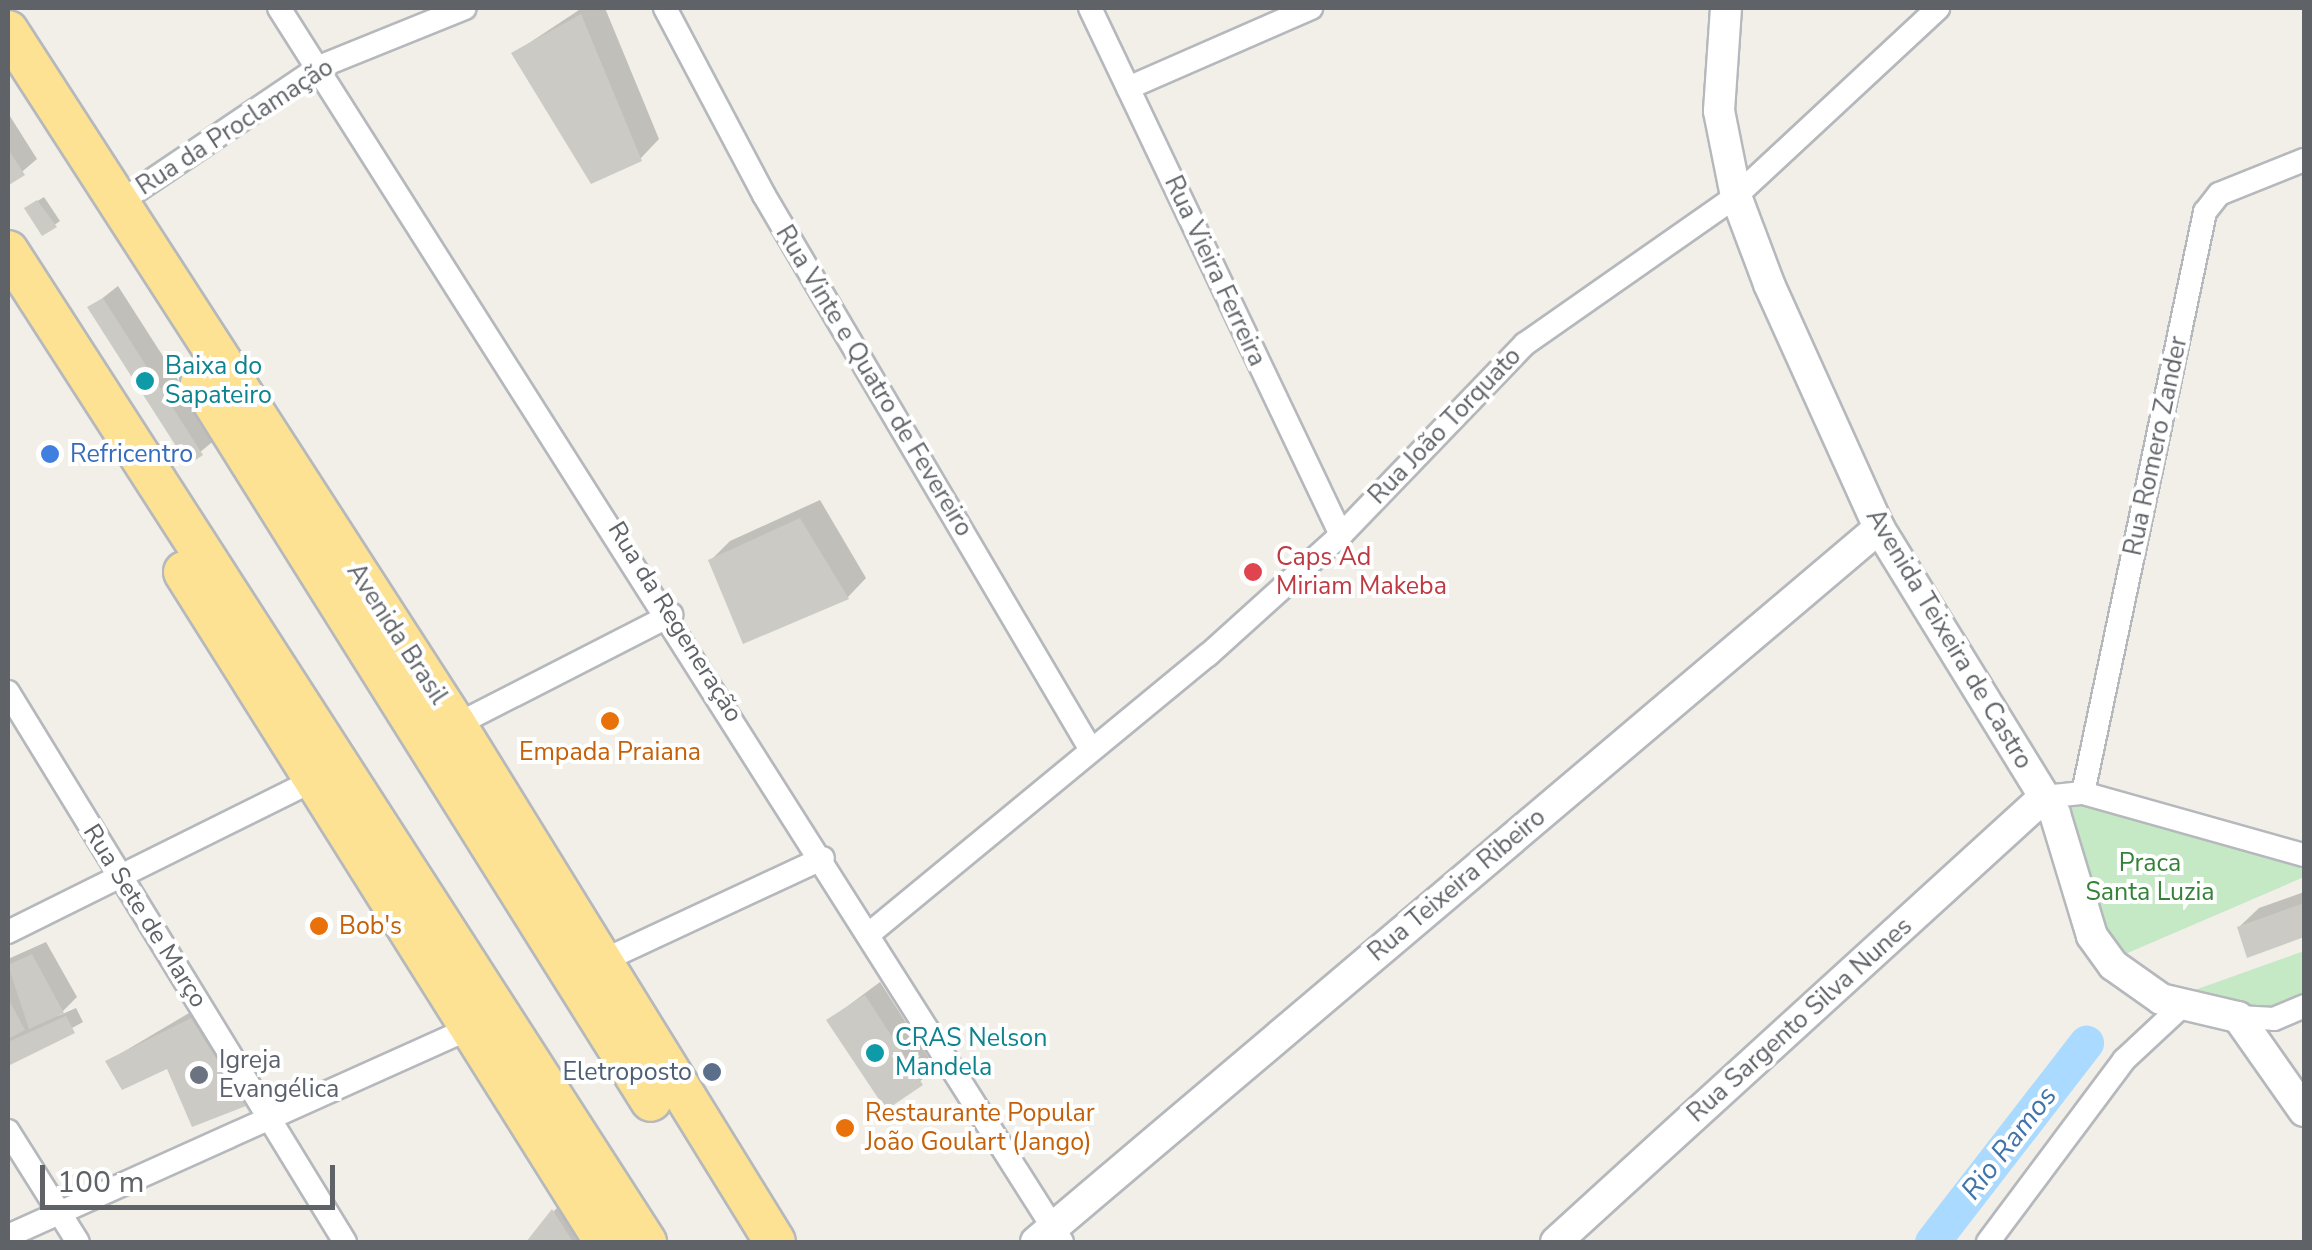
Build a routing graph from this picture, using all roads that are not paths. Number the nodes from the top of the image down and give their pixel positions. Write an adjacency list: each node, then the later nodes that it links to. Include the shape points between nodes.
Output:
1 (21, 8): 9 (street)
2 (279, 8): 11 (street, Rua da Regeneração)
3 (465, 8): 11 (street, Rua da Proclamação)
4 (666, 8): 25 (street, Rua Vinte e Quatro de Fevereiro, via 764,195)
5 (1090, 8): 13 (street, Rua Vieira Ferreira)
6 (1312, 8): 13 (street)
7 (1726, 8): 15 (street, Avenida Teixeira de Castro, via 1719,111)
8 (1938, 8): 15 (street, Rua João Torquato)
9 (8, 16)
10 (8, 32): 16 (highway, Avenida Brasil)
11 (319, 68): 16 (street, Rua da Proclamação); 22 (street, Rua da Regeneração)
12 (8, 79): 19 (highway, Avenida Brasil)
13 (1128, 88): 21 (street, Rua Vieira Ferreira)
14 (2304, 160): 27 (street, Rua Romero Zander, via 2218,194 2205,212)
15 (1736, 196): 20 (street, Avenida Teixeira de Castro); 21 (street, Rua João Torquato, via 1525,344)
16 (117, 204): 24 (highway, Avenida Brasil)
17 (8, 251): 35 (highway)
18 (8, 300): 26 (highway)
19 (269, 491): 40 (highway, via 309,534 627,1032); 52 (highway, Avenida Brasil)
20 (1880, 528): 28 (street, Avenida Teixeira de Castro); 47 (street, Rua Teixeira Ribeiro)
21 (1341, 535): 25 (street, Rua João Torquato)
22 (671, 615): 24 (street); 30 (street, Rua da Regeneração)
23 (8, 692): 31 (street, Rua Sete de Março)
24 (456, 725): 34 (highway, Avenida Brasil)
25 (1091, 750): 33 (street, Rua João Torquato)
26 (314, 780): 31 (street); 39 (highway)
27 (2083, 793): 28 (street); 29 (street)
28 (2044, 797): 36 (street, Avenida Teixeira de Castro, via 2072,851 2099,949); 54 (street, Rua Sargento Silva Nunes)
29 (2304, 855)
30 (823, 858): 33 (street, Rua da Regeneração); 34 (street)
31 (122, 879): 32 (street); 42 (street, Rua Sete de Março)
32 (8, 932)
33 (869, 934): 47 (street, Rua da Regeneração)
34 (598, 963): 40 (highway, Avenida Brasil)
35 (489, 994): 44 (highway); 51 (highway)
36 (2182, 1006): 38 (street, Avenida Teixeira de Castro); 55 (street, via 2124,1060)
37 (2304, 1006): 38 (street, via 2274,1020)
38 (2238, 1017): 41 (street)
39 (468, 1029): 42 (street); 44 (highway)
40 (673, 1086): 53 (highway, Avenida Brasil)
41 (2304, 1111)
42 (267, 1114): 45 (street); 49 (street, Rua Sete de Março)
43 (8, 1131): 45 (street)
44 (550, 1158): 50 (highway)
45 (59, 1210): 46 (street); 48 (street)
46 (8, 1236)
47 (1050, 1238)
48 (78, 1242)
49 (345, 1242)
50 (605, 1242)
51 (646, 1242)
52 (743, 1242)
53 (775, 1242)
54 (1556, 1242)
55 (1988, 1242)

